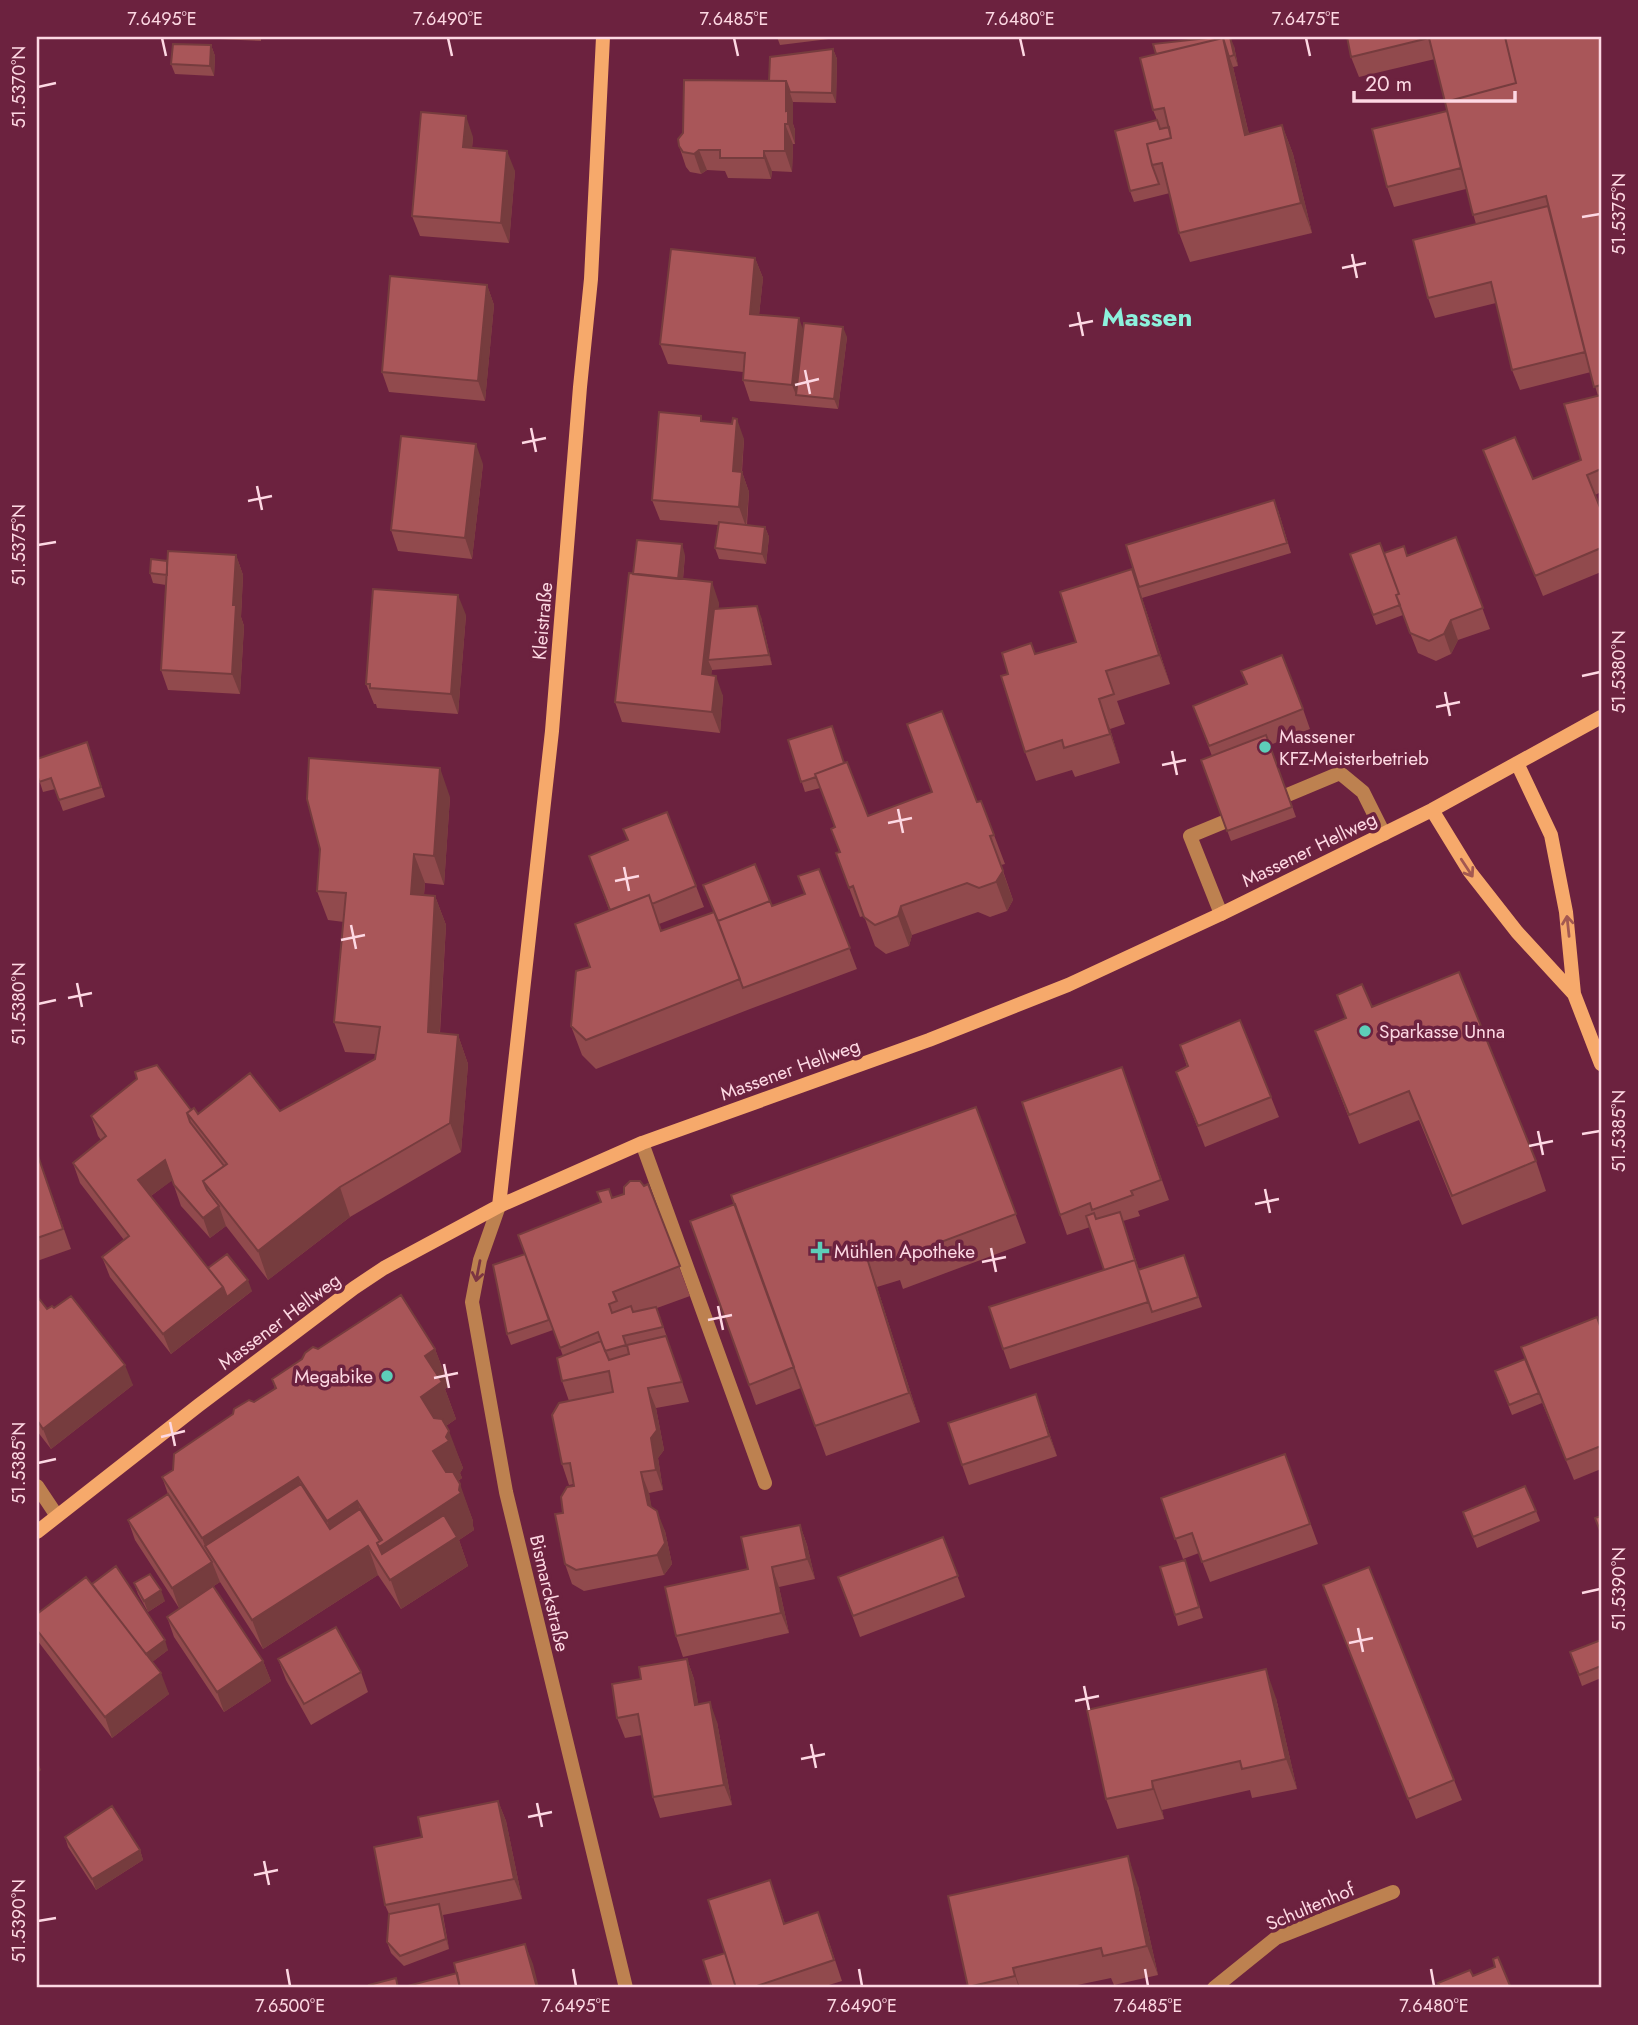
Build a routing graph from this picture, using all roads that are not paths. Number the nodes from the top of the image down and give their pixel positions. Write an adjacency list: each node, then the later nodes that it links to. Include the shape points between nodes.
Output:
1 (603, 37): 10 (main road, Kleistraße, via 591,279 552,731)
2 (1601, 717): 3 (main road, Massener Hellweg)
3 (1517, 763): 4 (main road, Massener Hellweg); 7 (main road, one-way to 3, via 1566,912 1551,835)
4 (1432, 810): 5 (main road, Massener Hellweg); 7 (main road, one-way to 7, via 1470,872)
5 (1384, 834): 6 (main road, Massener Hellweg); 6 (street, via 1363,792 1340,773 1190,836)
6 (1221, 914): 9 (main road, Massener Hellweg, via 1068,985)
7 (1574, 994): 8 (main road)
8 (1601, 1064)
9 (642, 1143): 10 (main road, Massener Hellweg); 11 (street)
10 (499, 1206): 13 (main road, Massener Hellweg, via 354,1288); 16 (street, Bismarckstraße, one-way to 16, via 480,1260 472,1302 506,1492)
11 (765, 1483)
12 (37, 1486): 13 (street)
13 (57, 1516): 14 (main road, Massener Hellweg)
14 (37, 1532)
15 (1394, 1892): 17 (street, Schultenhof, via 1276,1938)
16 (626, 1988)
17 (1214, 1988)

